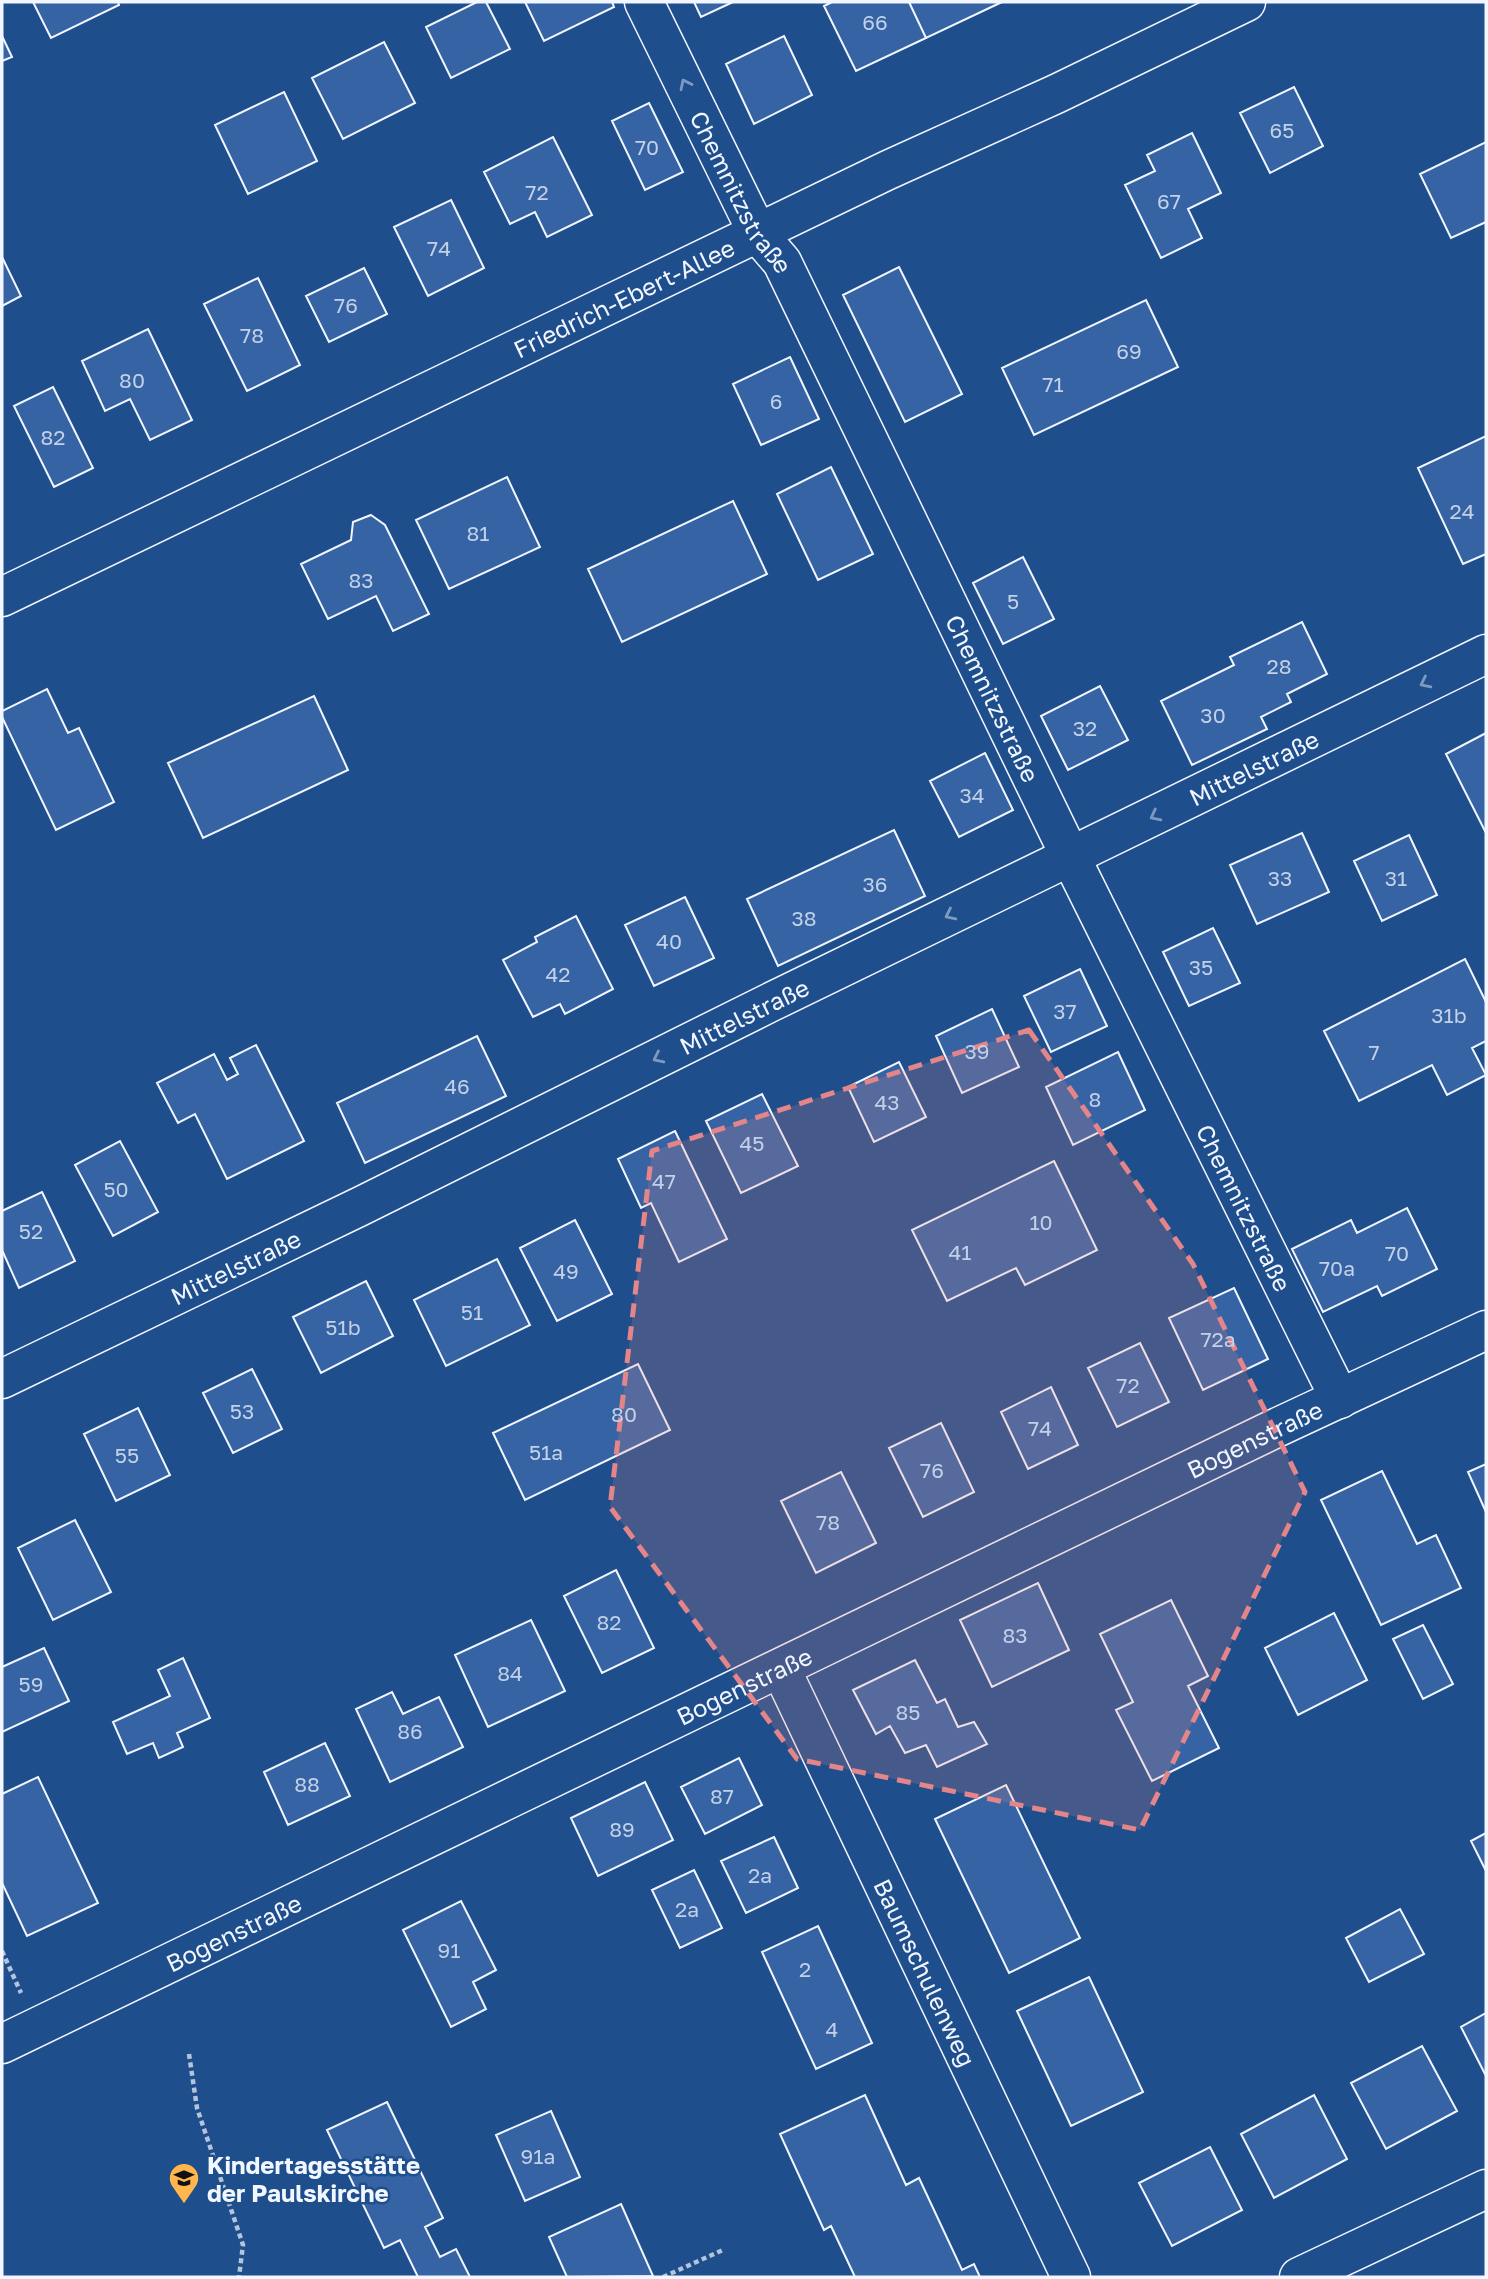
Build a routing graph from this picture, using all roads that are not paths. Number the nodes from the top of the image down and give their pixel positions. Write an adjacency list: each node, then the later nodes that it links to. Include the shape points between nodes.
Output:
1 (644, 2): 3 (street, Chemnitzstraße, one-way to 1)
2 (1246, 2): 3 (street, Friedrich-Ebert-Allee)
3 (758, 233): 4 (street, Friedrich-Ebert-Allee); 6 (street, Chemnitzstraße, via 782,262)
4 (2, 597)
5 (1486, 653): 6 (street, Mittelstraße, one-way to 6)
6 (1071, 858): 8 (street, Mittelstraße, one-way to 8); 9 (street, Chemnitzstraße)
7 (1486, 1330): 9 (street, Bogenstraße)
8 (2, 1379)
9 (1340, 1399): 10 (street, Bogenstraße)
10 (781, 1668): 11 (street, Bogenstraße); 13 (street, Baumschulenweg)
11 (2, 2044)
12 (1486, 2189): 14 (street)
13 (1071, 2277)
14 (1299, 2277)

